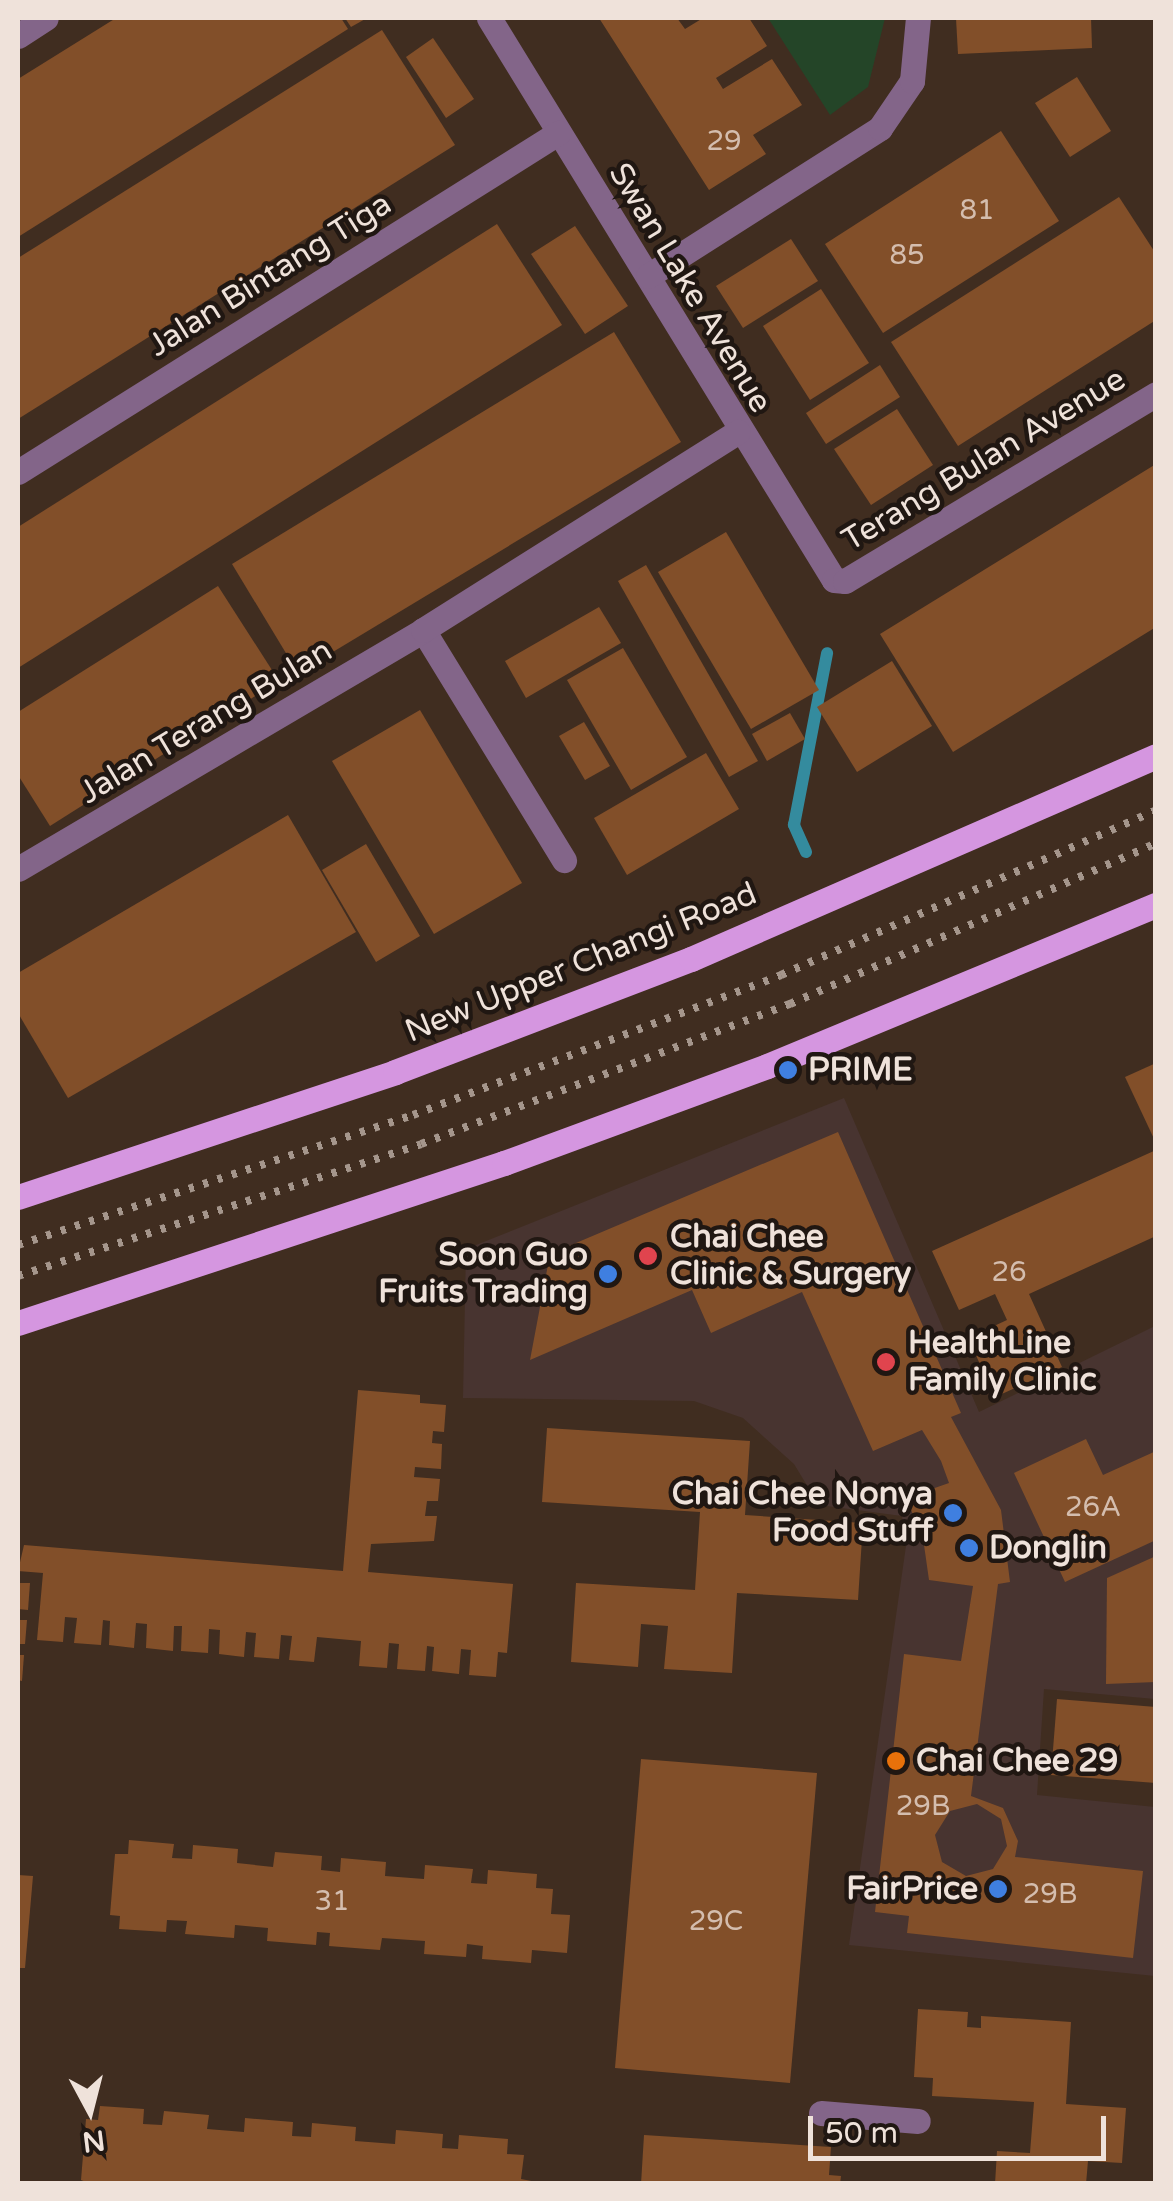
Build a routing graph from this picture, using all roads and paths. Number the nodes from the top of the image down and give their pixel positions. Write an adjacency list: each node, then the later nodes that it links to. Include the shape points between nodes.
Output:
1 (46, 18): 4 (street)
2 (489, 18): 5 (street, Swan Lake Avenue)
3 (918, 18): 6 (street, via 912,80 880,128)
4 (18, 36)
5 (558, 133): 6 (street, Swan Lake Avenue); 9 (street, Jalan Bintang Tiga)
6 (648, 276): 8 (street, Swan Lake Avenue)
7 (1156, 394): 10 (street, Terang Bulan Avenue)
8 (738, 432): 10 (street, Swan Lake Avenue, via 834,580); 11 (street, Jalan Terang Bulan)
9 (18, 472)
10 (845, 581)
11 (423, 630): 13 (street); 14 (street, Jalan Terang Bulan)
12 (1153, 762): 16 (main road, New Upper Changi Road, via 691,959 396,1072)
13 (564, 860)
14 (20, 870)
15 (1156, 905): 17 (main road, via 767,1066 504,1163)
16 (18, 1197)
17 (18, 1323)
18 (821, 2112): 19 (street)
19 (918, 2121)

